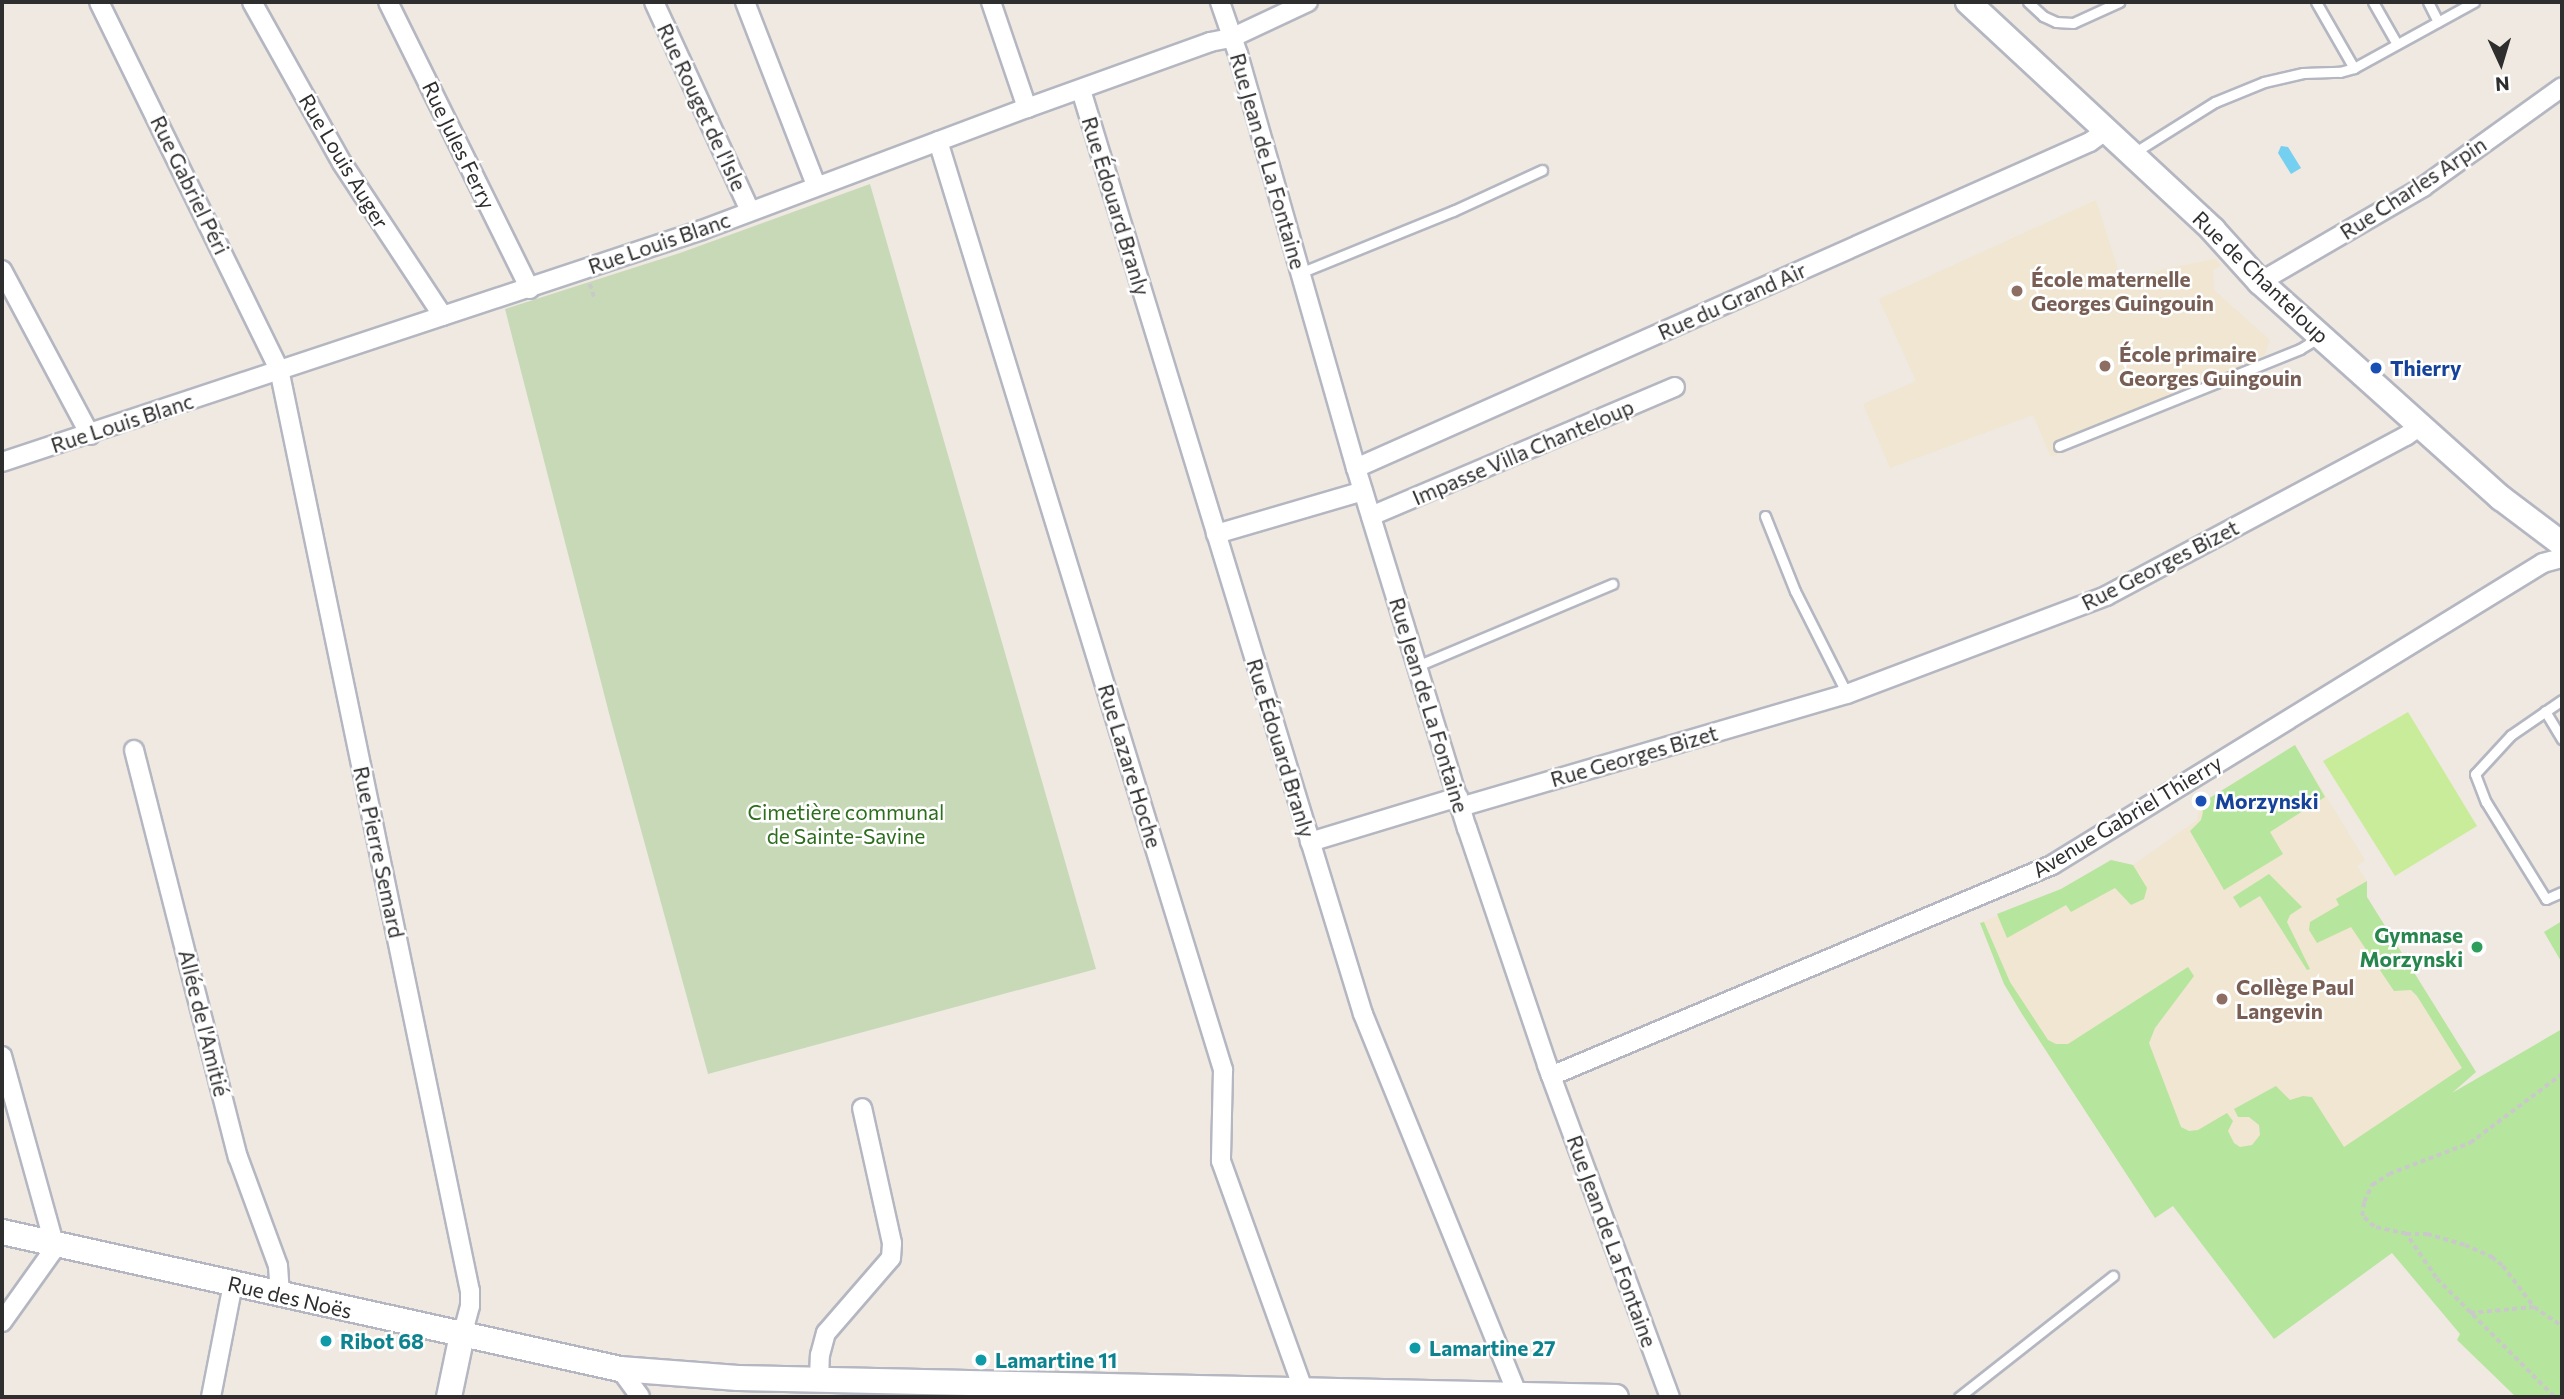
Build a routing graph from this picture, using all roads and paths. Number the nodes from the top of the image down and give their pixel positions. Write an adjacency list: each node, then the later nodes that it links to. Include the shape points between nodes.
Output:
1 (99, 2): 37 (street, Rue Gabriel Péri)
2 (252, 2): 35 (street, Rue Louis Auger, via 342,163)
3 (388, 2): 33 (street, Rue Jules Ferry)
4 (654, 2): 28 (street, Rue Rouget de l'Isle)
5 (745, 2): 27 (street)
6 (991, 2): 22 (street)
7 (1220, 2): 17 (street, Rue Jean de La Fontaine)
8 (1308, 2): 17 (street, Rue Louis Blanc)
9 (2028, 2): 10 (lane, via 2043,16 2073,23)
10 (2119, 2)
11 (2316, 2): 19 (lane)
12 (2373, 2): 18 (lane)
13 (2428, 2): 16 (lane)
14 (2474, 2): 16 (lane)
15 (1975, 4): 23 (street, Rue de Chanteloup)
16 (2438, 22): 18 (lane)
17 (1231, 38): 21 (street, Rue Louis Blanc); 30 (street, Rue Jean de La Fontaine)
18 (2397, 44): 19 (lane)
19 (2354, 68): 25 (lane, via 2264,82 2215,102)
20 (2562, 86): 32 (street, Rue Charles Arpin, via 2423,187)
21 (1081, 90): 22 (street, Rue Louis Blanc); 47 (street, Rue Édouard Branly)
22 (1027, 108): 24 (street, Rue Louis Blanc)
23 (2105, 131): 25 (street, Rue de Chanteloup); 43 (street, Rue du Grand Air, via 2090,142)
24 (938, 141): 27 (street, Rue Louis Blanc); 78 (street, Rue Lazare Hoche, via 1223,1070 1221,1161)
25 (2131, 155): 32 (street, Rue de Chanteloup, via 2213,230)
26 (1542, 170): 30 (lane)
27 (817, 185): 28 (street, Rue Louis Blanc)
28 (750, 211): 33 (street, Rue Louis Blanc)
29 (2, 270): 40 (street)
30 (1300, 273): 43 (street, Rue Jean de La Fontaine)
31 (588, 279): 34 (path)
32 (2260, 282): 36 (street, Rue de Chanteloup)
33 (530, 289): 35 (street, Rue Louis Blanc)
34 (595, 299)
35 (443, 316): 37 (street, Rue Louis Blanc)
36 (2322, 336): 39 (street, Rue de Chanteloup); 41 (lane, via 2300,349)
37 (279, 369): 40 (street, Rue Louis Blanc); 74 (street, Rue Pierre Semard, via 470,1291)
38 (1675, 387): 45 (street, Impasse Villa Chanteloup)
39 (2422, 425): 48 (street, Rue de Chanteloup, via 2501,498); 52 (street, Rue Georges Bizet, via 2106,596)
40 (90, 435): 42 (street, Rue Louis Blanc)
41 (2059, 446)
42 (2, 462)
43 (1356, 468): 44 (street, Rue Jean de La Fontaine)
44 (1363, 491): 45 (street, Rue Jean de La Fontaine); 47 (street)
45 (1371, 516): 51 (street, Rue Jean de La Fontaine)
46 (1765, 516): 52 (lane)
47 (1216, 534): 58 (street, Rue Édouard Branly)
48 (2562, 544)
49 (2562, 558): 62 (street, Avenue Gabriel Thierry, via 2543,563 2052,865)
50 (1612, 584): 51 (lane)
51 (1417, 666): 57 (street, Rue Jean de La Fontaine)
52 (1847, 694): 57 (street, Rue Georges Bizet)
53 (2562, 700): 54 (lane)
54 (2545, 711): 55 (lane); 59 (lane, via 2511,735 2475,774 2486,802 2546,898)
55 (2562, 739)
56 (134, 750): 69 (street, Allée de l'Amitié, via 238,1157 278,1266)
57 (1459, 802): 58 (street, Rue Georges Bizet); 62 (street, Rue Jean de La Fontaine)
58 (1310, 842): 81 (street, Rue Édouard Branly, via 1363,1014)
59 (2562, 892)
60 (2, 1056): 66 (street)
61 (2562, 1074): 65 (path, via 2470,1143 2372,1185 2362,1216 2374,1227)
62 (1551, 1076): 87 (street, Rue Jean de La Fontaine)
63 (862, 1108): 76 (street, via 892,1243 891,1258 826,1333)
64 (2, 1231): 66 (street, Rue des Noës)
65 (2406, 1234): 70 (path, via 2427,1234 2492,1257); 71 (path, via 2436,1278)
66 (54, 1243): 68 (street, Rue des Noës); 72 (street)
67 (2113, 1276): 88 (lane)
68 (233, 1284): 69 (street, Rue des Noës); 82 (street)
69 (280, 1294): 74 (street, Rue des Noës)
70 (2534, 1307): 71 (path); 73 (path)
71 (2470, 1313): 89 (path)
72 (2, 1322)
73 (2562, 1326)
74 (462, 1335): 75 (street, Rue des Noës); 83 (street)
75 (620, 1369): 76 (street, Rue des Noës); 84 (street)
76 (819, 1380): 77 (street, Rue des Noës)
77 (958, 1390): 79 (street, Rue des Noës)
78 (1304, 1391): 80 (street, Rue des Noës); 81 (street, Rue des Noës)
79 (1161, 1393): 80 (street, Rue des Noës)
80 (1263, 1394)
81 (1517, 1394): 85 (street, Rue des Noës)
82 (211, 1397)
83 (449, 1397)
84 (640, 1397)
85 (1604, 1397): 86 (street, Rue des Noës)
86 (1616, 1397)
87 (1670, 1397)
88 (1959, 1397)
89 (2554, 1397)

